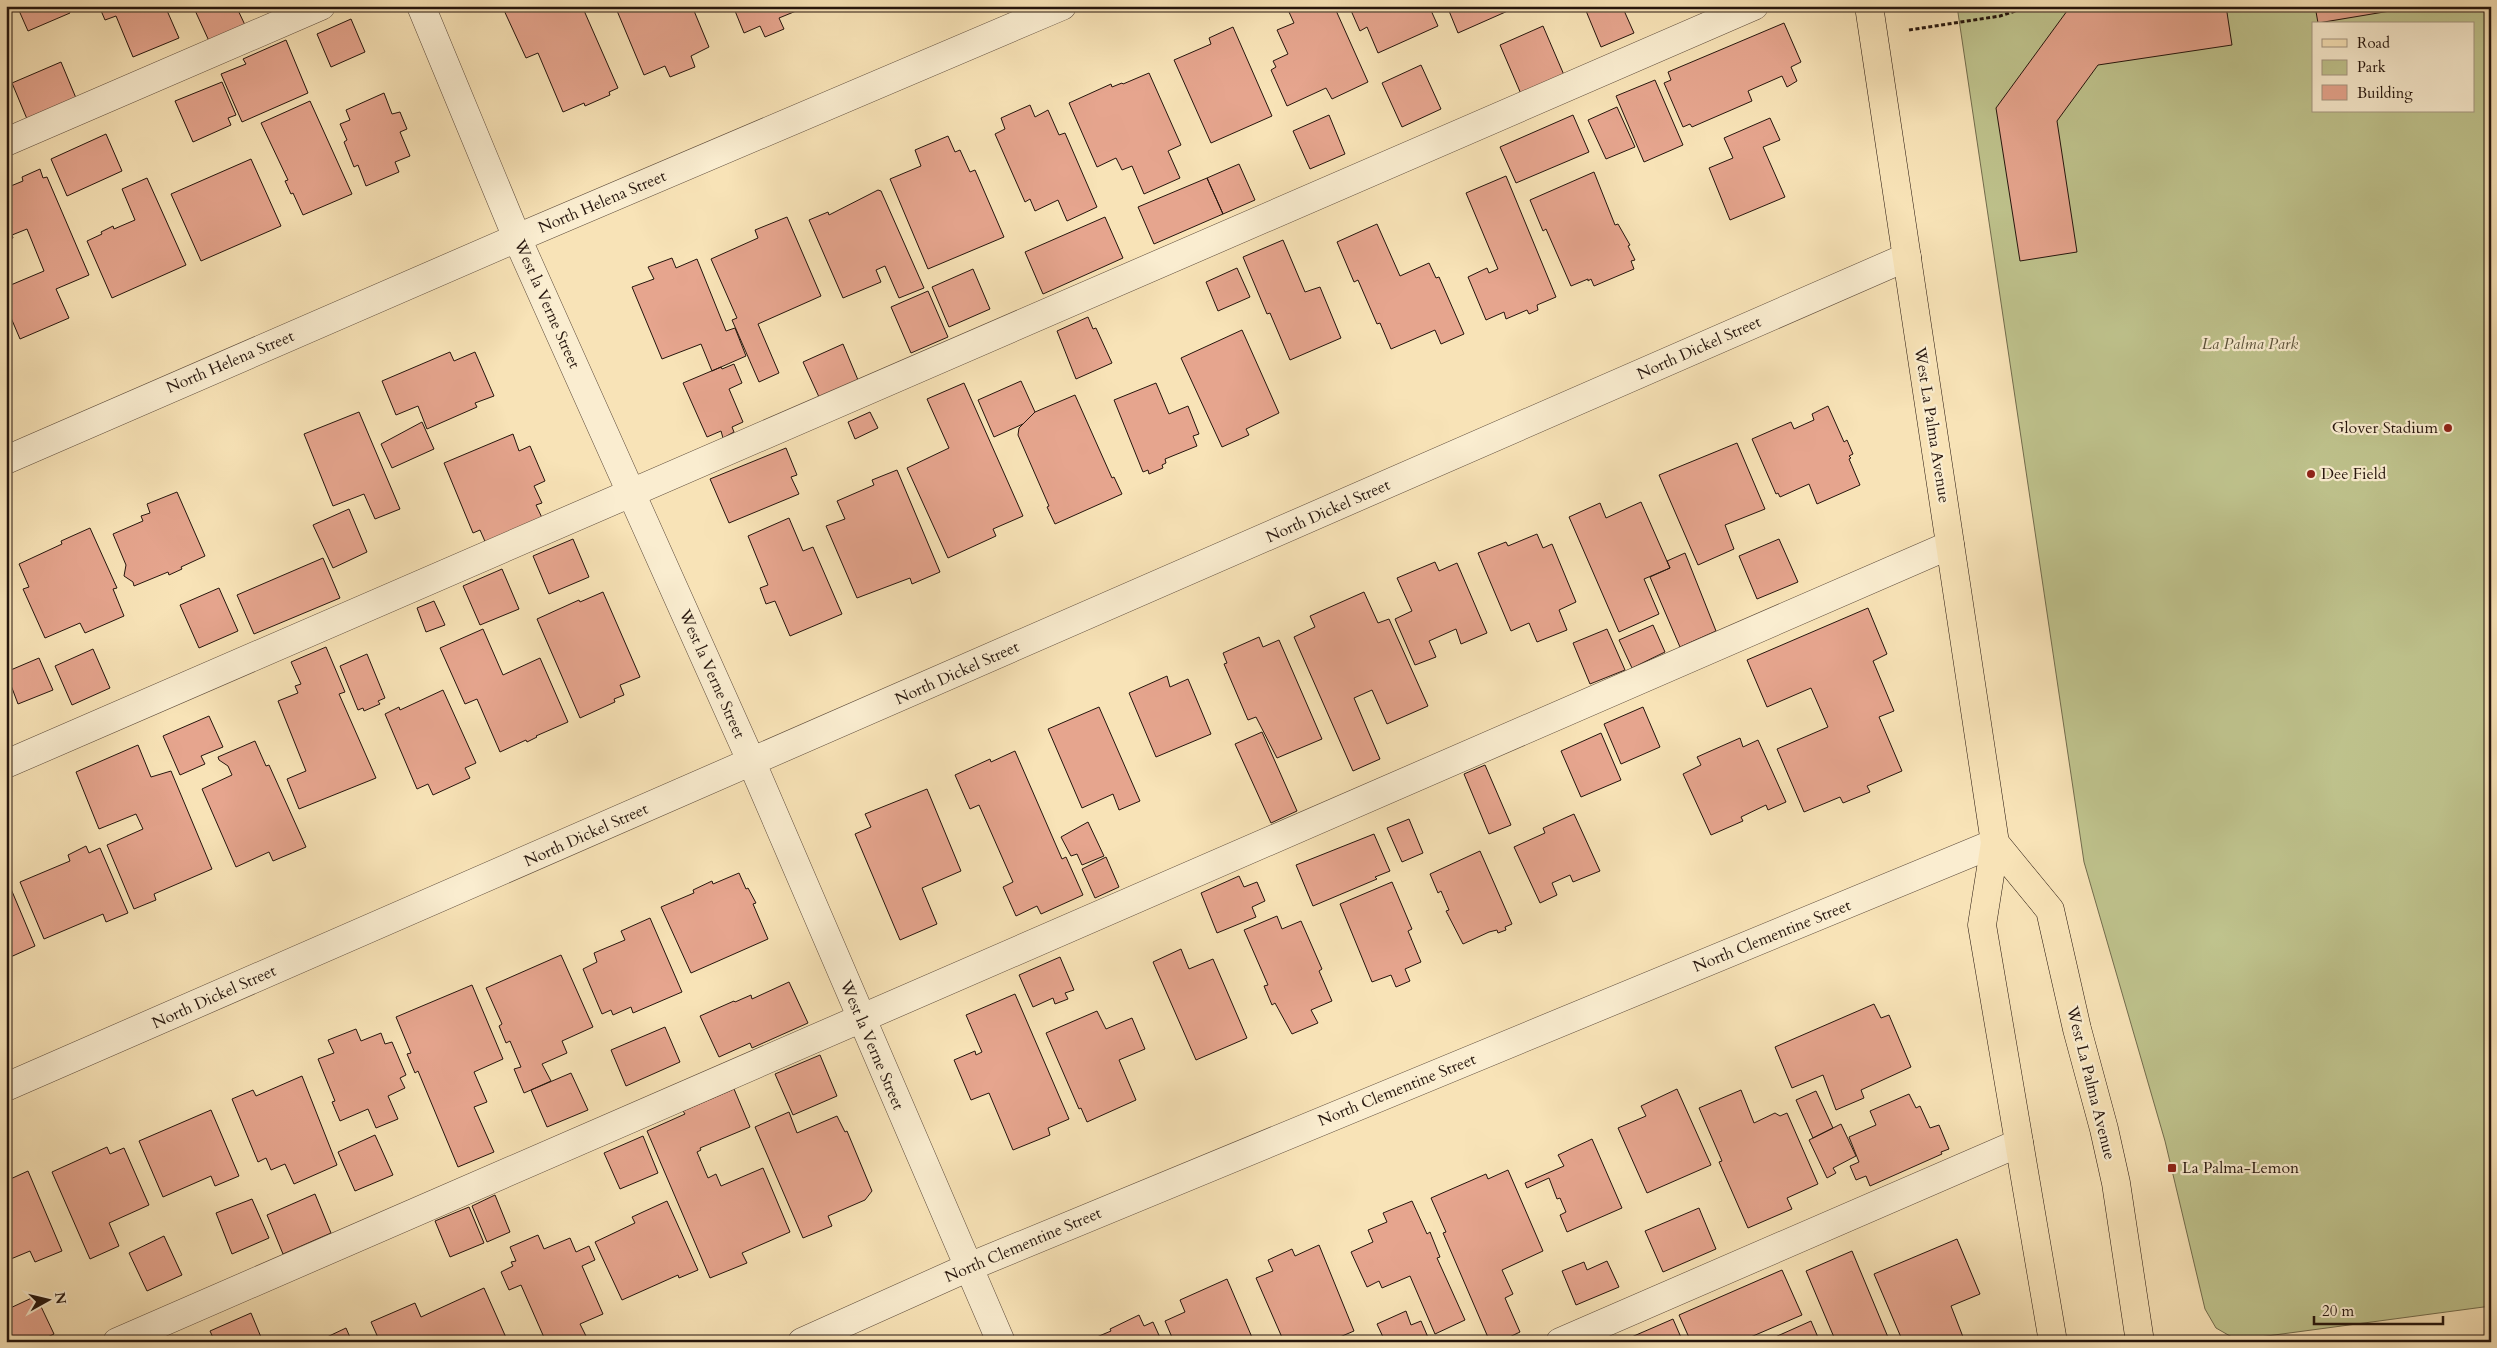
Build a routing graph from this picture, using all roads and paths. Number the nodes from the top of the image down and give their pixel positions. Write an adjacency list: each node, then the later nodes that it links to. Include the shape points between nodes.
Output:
1 (321, 6): 8 (street)
2 (421, 6): 9 (street, West la Verne Street)
3 (1062, 6): 9 (street, North Helena Street)
4 (1754, 6): 12 (street)
5 (1869, 6): 7 (main road, West La Palma Avenue)
6 (2030, 6): 7 (path, via 1992,17)
7 (1874, 35): 10 (main road, West La Palma Avenue)
8 (6, 142)
9 (517, 238): 11 (street, North Helena Street); 12 (street, West la Verne Street)
10 (1907, 257): 13 (main road, West La Palma Avenue); 14 (street, North Dickel Street)
11 (6, 460)
12 (631, 492): 14 (street, West la Verne Street); 15 (street)
13 (1950, 545): 16 (main road, West La Palma Avenue); 17 (street)
14 (752, 763): 17 (street, West la Verne Street); 18 (street, North Dickel Street)
15 (6, 764)
16 (1995, 843): 19 (main road, West La Palma Avenue, via 1982,925); 20 (street, North Clementine Street); 26 (main road, West La Palma Avenue, via 2050,910 2076,1029 2116,1183)
17 (860, 1018): 20 (street, West la Verne Street); 21 (street)
18 (6, 1087)
19 (2019, 1143): 24 (street); 25 (main road, West La Palma Avenue)
20 (969, 1267): 22 (street, North Clementine Street); 23 (street, West la Verne Street)
21 (117, 1342)
22 (802, 1342)
23 (1001, 1342)
24 (1560, 1342)
25 (2053, 1342)
26 (2140, 1342)

